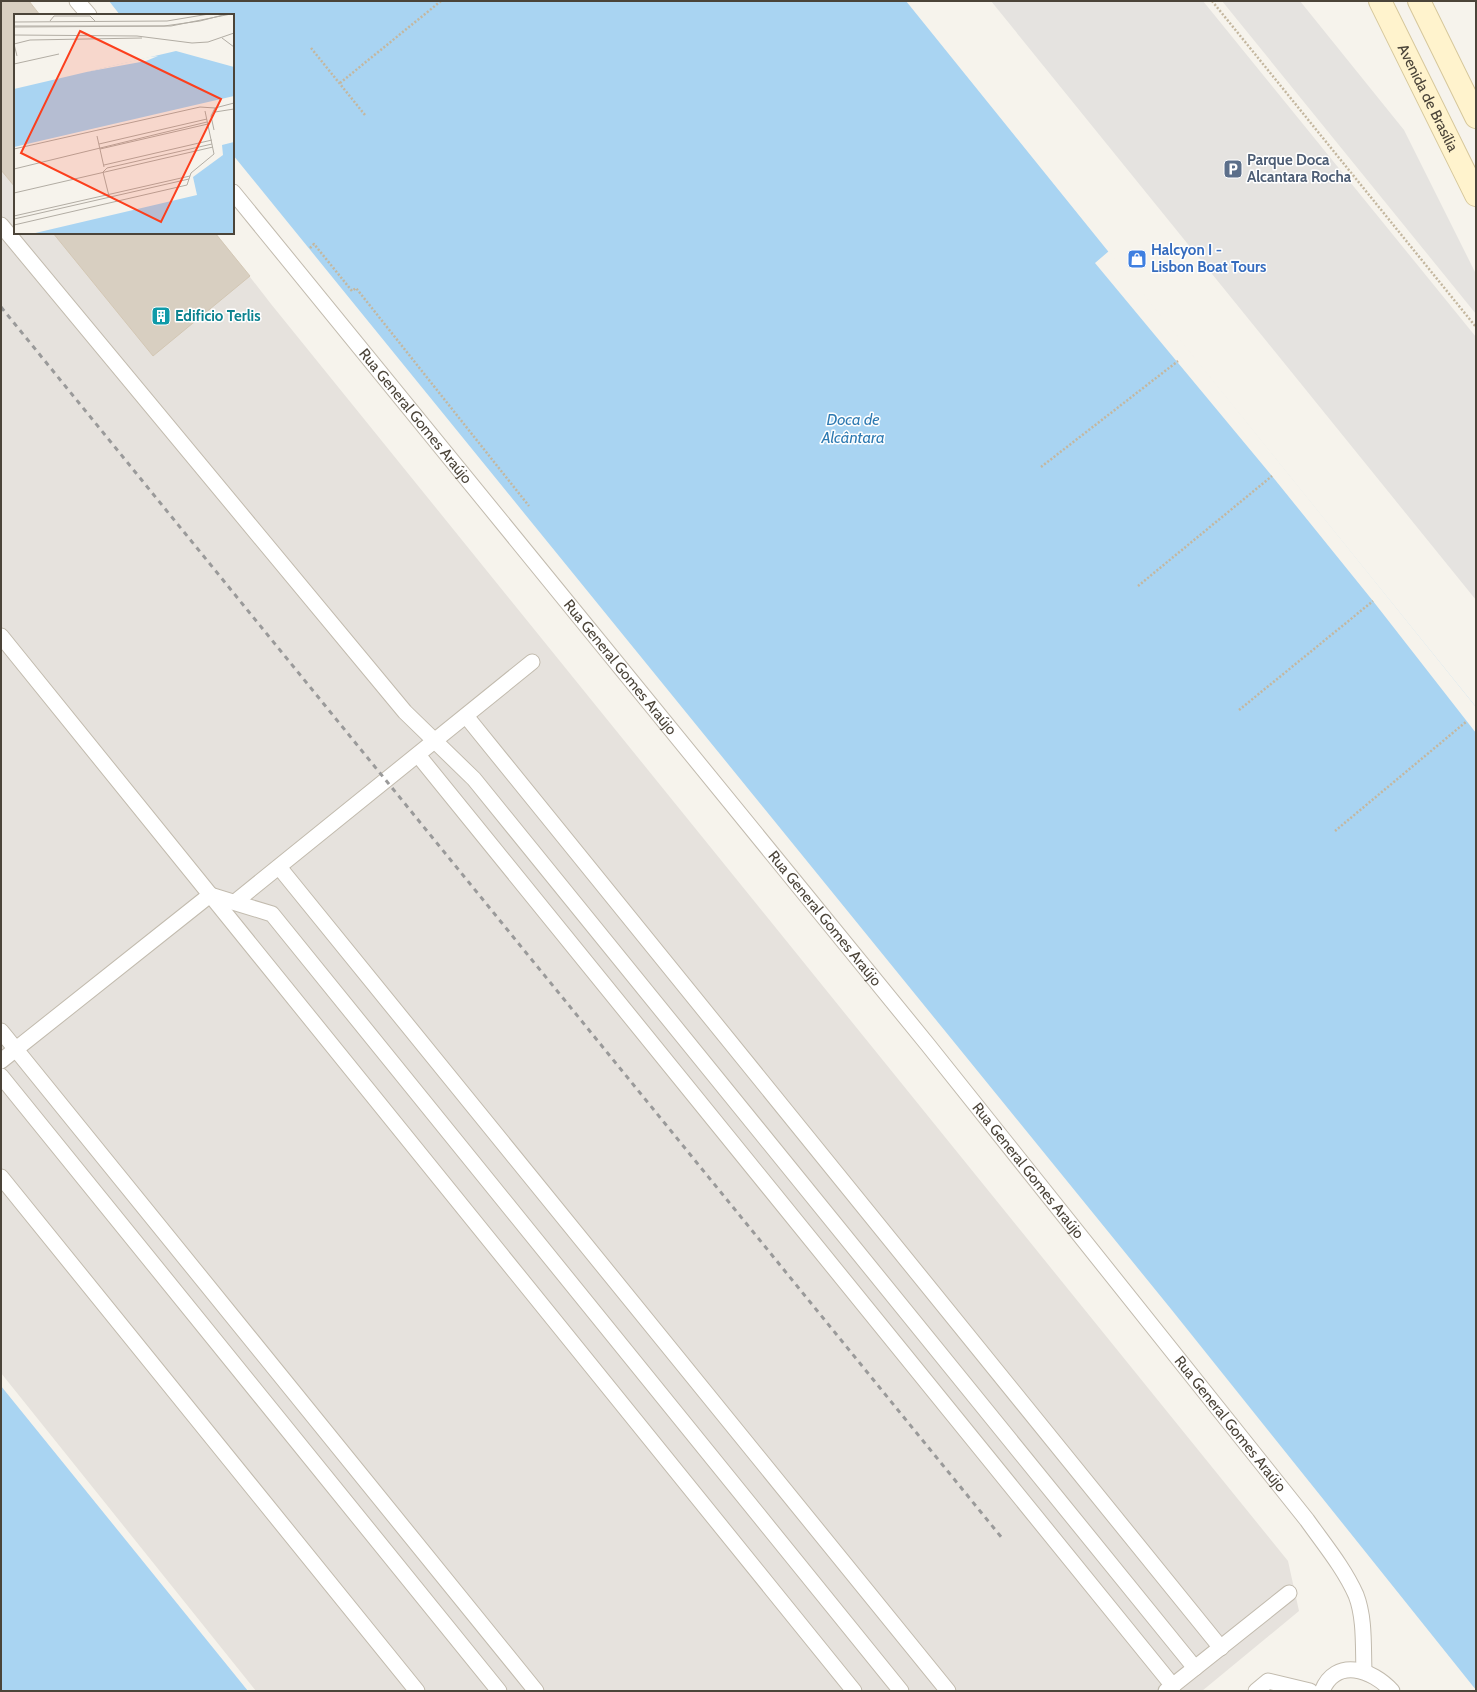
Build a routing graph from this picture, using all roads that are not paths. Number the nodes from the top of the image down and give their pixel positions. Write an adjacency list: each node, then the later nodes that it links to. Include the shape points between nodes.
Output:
1 (77, 1): 4 (lane)
2 (1380, 1): 7 (street, Avenida de Brasília)
3 (1419, 1): 5 (street)
4 (88, 14)
5 (1476, 118)
6 (234, 193): 25 (lane, Rua General Gomes Araújo, via 928,1045 1307,1520 1340,1567 1356,1596 1362,1624)
7 (1476, 195)
8 (1, 225): 12 (lane, via 405,712)
9 (1, 636): 15 (lane)
10 (532, 662): 11 (lane)
11 (466, 716): 12 (lane); 23 (lane)
12 (436, 741): 13 (lane); 24 (lane, via 474,779)
13 (418, 755): 14 (lane); 26 (lane)
14 (279, 867): 16 (lane); 32 (lane)
15 (210, 895): 16 (lane); 18 (lane); 30 (lane)
16 (235, 902): 31 (lane, via 272,914)
17 (1, 1031): 18 (lane)
18 (16, 1049): 19 (lane); 29 (lane)
19 (1, 1061)
20 (1, 1076): 28 (lane)
21 (1, 1177): 27 (lane)
22 (1289, 1593): 23 (lane)
23 (1221, 1648): 24 (lane)
24 (1195, 1668): 26 (lane)
25 (1364, 1671): 35 (lane, via 1342,1670 1326,1680); 36 (lane, via 1383,1681)
26 (1170, 1688)
27 (417, 1691)
28 (499, 1691)
29 (536, 1691)
30 (854, 1691)
31 (901, 1691)
32 (948, 1691)
33 (1256, 1691): 34 (lane, via 1268,1681)
34 (1310, 1691)
35 (1322, 1691)
36 (1392, 1691)

